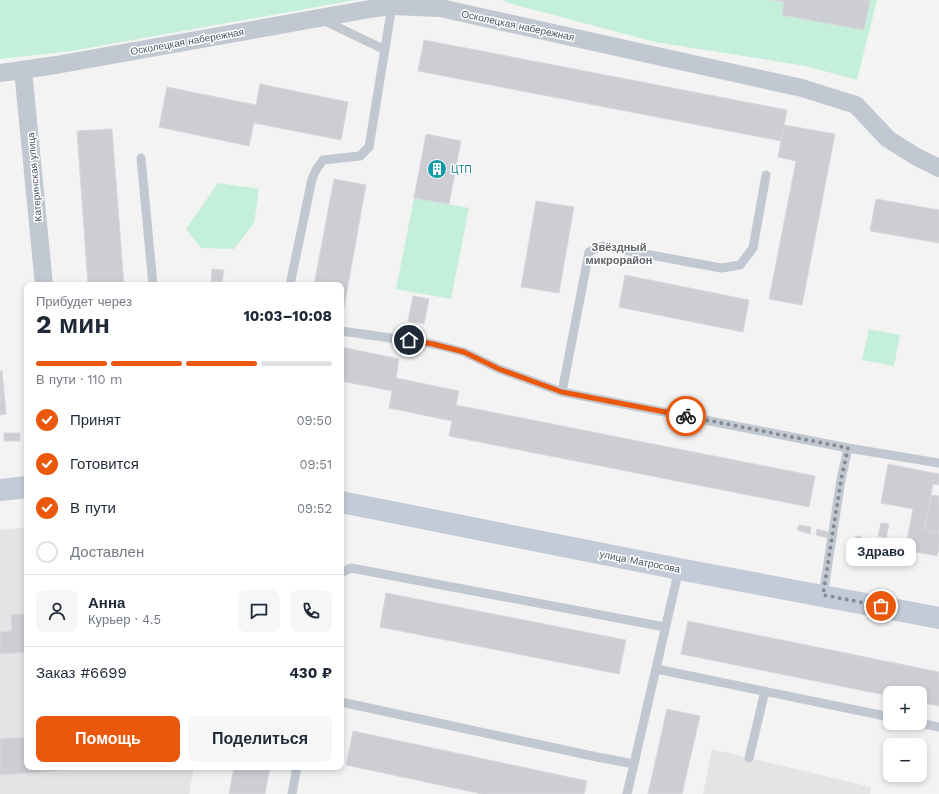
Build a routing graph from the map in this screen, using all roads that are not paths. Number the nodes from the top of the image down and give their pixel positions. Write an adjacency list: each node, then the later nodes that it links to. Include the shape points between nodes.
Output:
1 (392, 6): 2 (street, Осколецкая набережная); 3 (lane); 7 (street, Осколецкая набережная, via 440,8 802,88 856,105 888,139)
2 (318, 18): 3 (lane); 4 (street, Осколецкая набережная)
3 (385, 50): 11 (lane, via 369,147 360,156 323,160 316,170)
4 (23, 70): 5 (street, Осколецкая набережная); 9 (street, Катеринская улица)
5 (0, 73)
6 (141, 158): 10 (lane)
7 (939, 168)
8 (766, 175): 13 (lane, via 753,248 740,265 721,268 602,246 589,252)
9 (44, 282)
10 (153, 282)
11 (291, 282)
12 (344, 331): 13 (lane, via 433,344 464,352 499,369)
13 (562, 392): 14 (lane)
14 (848, 448): 15 (lane); 21 (lane)
15 (939, 463)
16 (24, 488): 17 (main road)
17 (0, 490)
18 (344, 503): 19 (main road, улица Матросова)
19 (679, 569): 21 (main road, улица Матросова); 23 (lane)
20 (344, 572): 23 (lane, via 351,568)
21 (823, 595): 22 (main road, улица Матросова)
22 (939, 618)
23 (665, 628): 24 (lane)
24 (656, 669): 25 (lane); 31 (lane)
25 (765, 691): 27 (lane); 30 (lane)
26 (344, 703): 31 (lane)
27 (883, 716)
28 (927, 724): 29 (lane)
29 (939, 727)
30 (749, 758)
31 (634, 764): 34 (lane)
32 (297, 770): 33 (lane)
33 (292, 794)
34 (627, 794)

